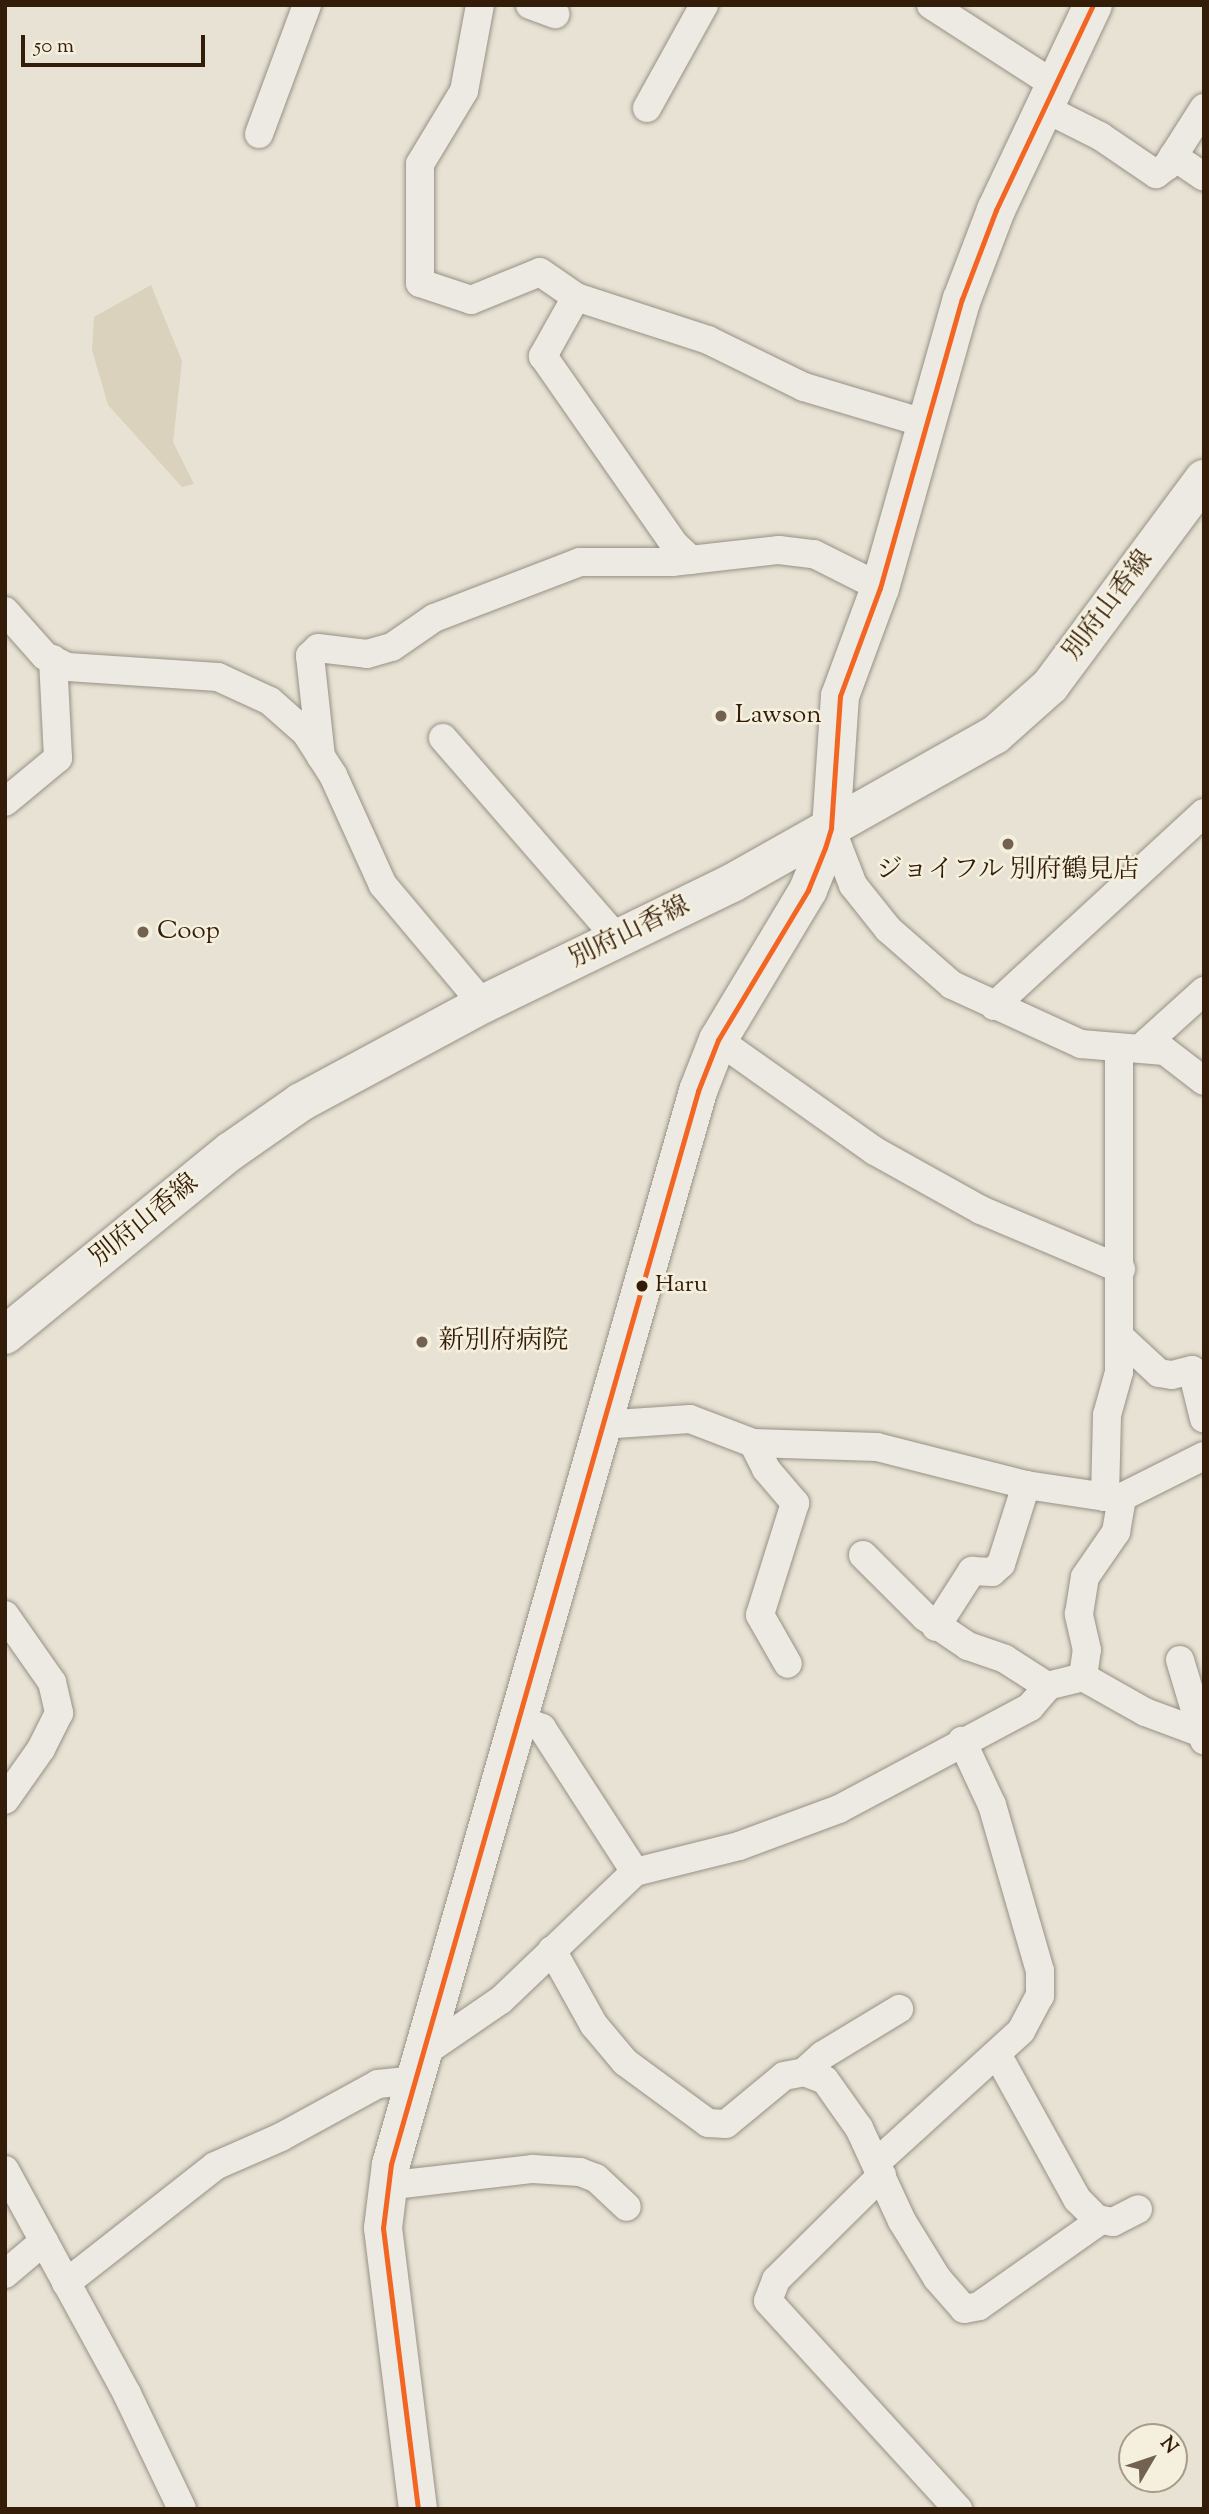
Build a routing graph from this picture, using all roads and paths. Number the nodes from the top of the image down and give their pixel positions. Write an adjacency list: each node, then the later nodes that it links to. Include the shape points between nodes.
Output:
1 (307, 5): 9 (street)
2 (480, 5): 12 (street, via 464,91 420,164 420,283 471,300 540,272)
3 (704, 5): 7 (street)
4 (931, 5): 6 (street)
5 (1093, 5): 6 (street)
6 (1049, 97): 10 (street, via 1152,173 1161,173); 13 (street, via 977,253)
7 (647, 108)
8 (1204, 108): 10 (street)
9 (258, 134)
10 (1173, 156): 11 (street)
11 (1204, 177)
12 (576, 298): 13 (street, via 708,340 821,394); 15 (street, via 543,356 675,545)
13 (923, 423): 23 (street, via 880,588 840,696)
14 (1204, 479): 23 (street, 別府山香線, via 1034,702 971,751)
15 (691, 560): 16 (street, via 779,550 814,554); 20 (street, via 580,562 434,618 392,647 367,654 318,648 310,656)
16 (868, 581)
17 (7, 617): 18 (street)
18 (52, 659): 20 (street, via 68,667 139,668 218,677 270,701 306,733); 21 (street, via 58,758)
19 (443, 738): 24 (street)
20 (321, 757): 26 (street, via 383,885)
21 (5, 802)
22 (1204, 813): 27 (street)
23 (831, 828): 24 (street, 別府山香線); 27 (street, via 853,885 888,929 952,985); 28 (street, via 808,890)
24 (618, 939): 26 (street, 別府山香線)
25 (1204, 991): 29 (street)
26 (484, 1004): 32 (street, 別府山香線, via 281,1115)
27 (994, 1006): 29 (street, via 1081,1044)
28 (718, 1040): 31 (street, via 875,1151 981,1210); 35 (street, via 692,1111)
29 (1131, 1049): 30 (street, via 1181,1059); 31 (street)
30 (1204, 1081)
31 (1121, 1269): 33 (street)
32 (5, 1335)
33 (1119, 1336): 34 (street, via 1159,1373 1172,1376 1192,1370); 39 (street, via 1119,1372 1107,1415)
34 (1204, 1419)
35 (601, 1425): 36 (street, via 690,1419); 47 (street)
36 (753, 1443): 38 (street, via 877,1447); 44 (street, via 766,1469 795,1503 760,1615)
37 (1204, 1456): 39 (street)
38 (1026, 1485): 39 (street); 42 (street, via 1001,1564 992,1572 972,1571)
39 (1113, 1497): 45 (street, via 1116,1532 1085,1577 1079,1614 1087,1650)
40 (863, 1555): 42 (street)
41 (5, 1615): 50 (street, via 52,1682 59,1713 41,1749)
42 (936, 1627): 46 (street)
43 (1180, 1660): 48 (street)
44 (789, 1664)
45 (1083, 1677): 46 (street); 48 (street, via 1145,1712)
46 (1049, 1685): 49 (street, via 1030,1707)
47 (516, 1718): 51 (street, via 542,1728); 55 (street)
48 (1203, 1736)
49 (962, 1741): 51 (street, via 864,1797 803,1824 739,1846); 54 (street, via 992,1805 1040,1971 1040,1996 1021,2031)
50 (5, 1800)
51 (635, 1872): 52 (street)
52 (551, 1950): 55 (street, via 482,2016); 56 (street, via 593,2025 625,2062 708,2123 726,2124 784,2076)
53 (899, 2009): 56 (street, via 822,2055)
54 (997, 2053): 57 (street); 62 (street, via 1077,2199)
55 (418, 2067): 59 (street); 65 (street, via 215,2166)
56 (804, 2071): 57 (street, via 825,2080 859,2129)
57 (879, 2169): 62 (street, via 930,2267 964,2309 979,2305); 68 (street, via 776,2280 768,2301)
58 (5, 2170): 63 (street)
59 (385, 2186): 60 (street, via 533,2169 580,2172 596,2178); 67 (street, via 385,2252)
60 (627, 2207)
61 (1138, 2209): 62 (street, via 1113,2222)
62 (1101, 2220)
63 (44, 2241): 64 (street); 65 (street)
64 (5, 2274)
65 (66, 2283): 66 (street, via 163,2464)
66 (182, 2509)
67 (418, 2509)
68 (958, 2509)

